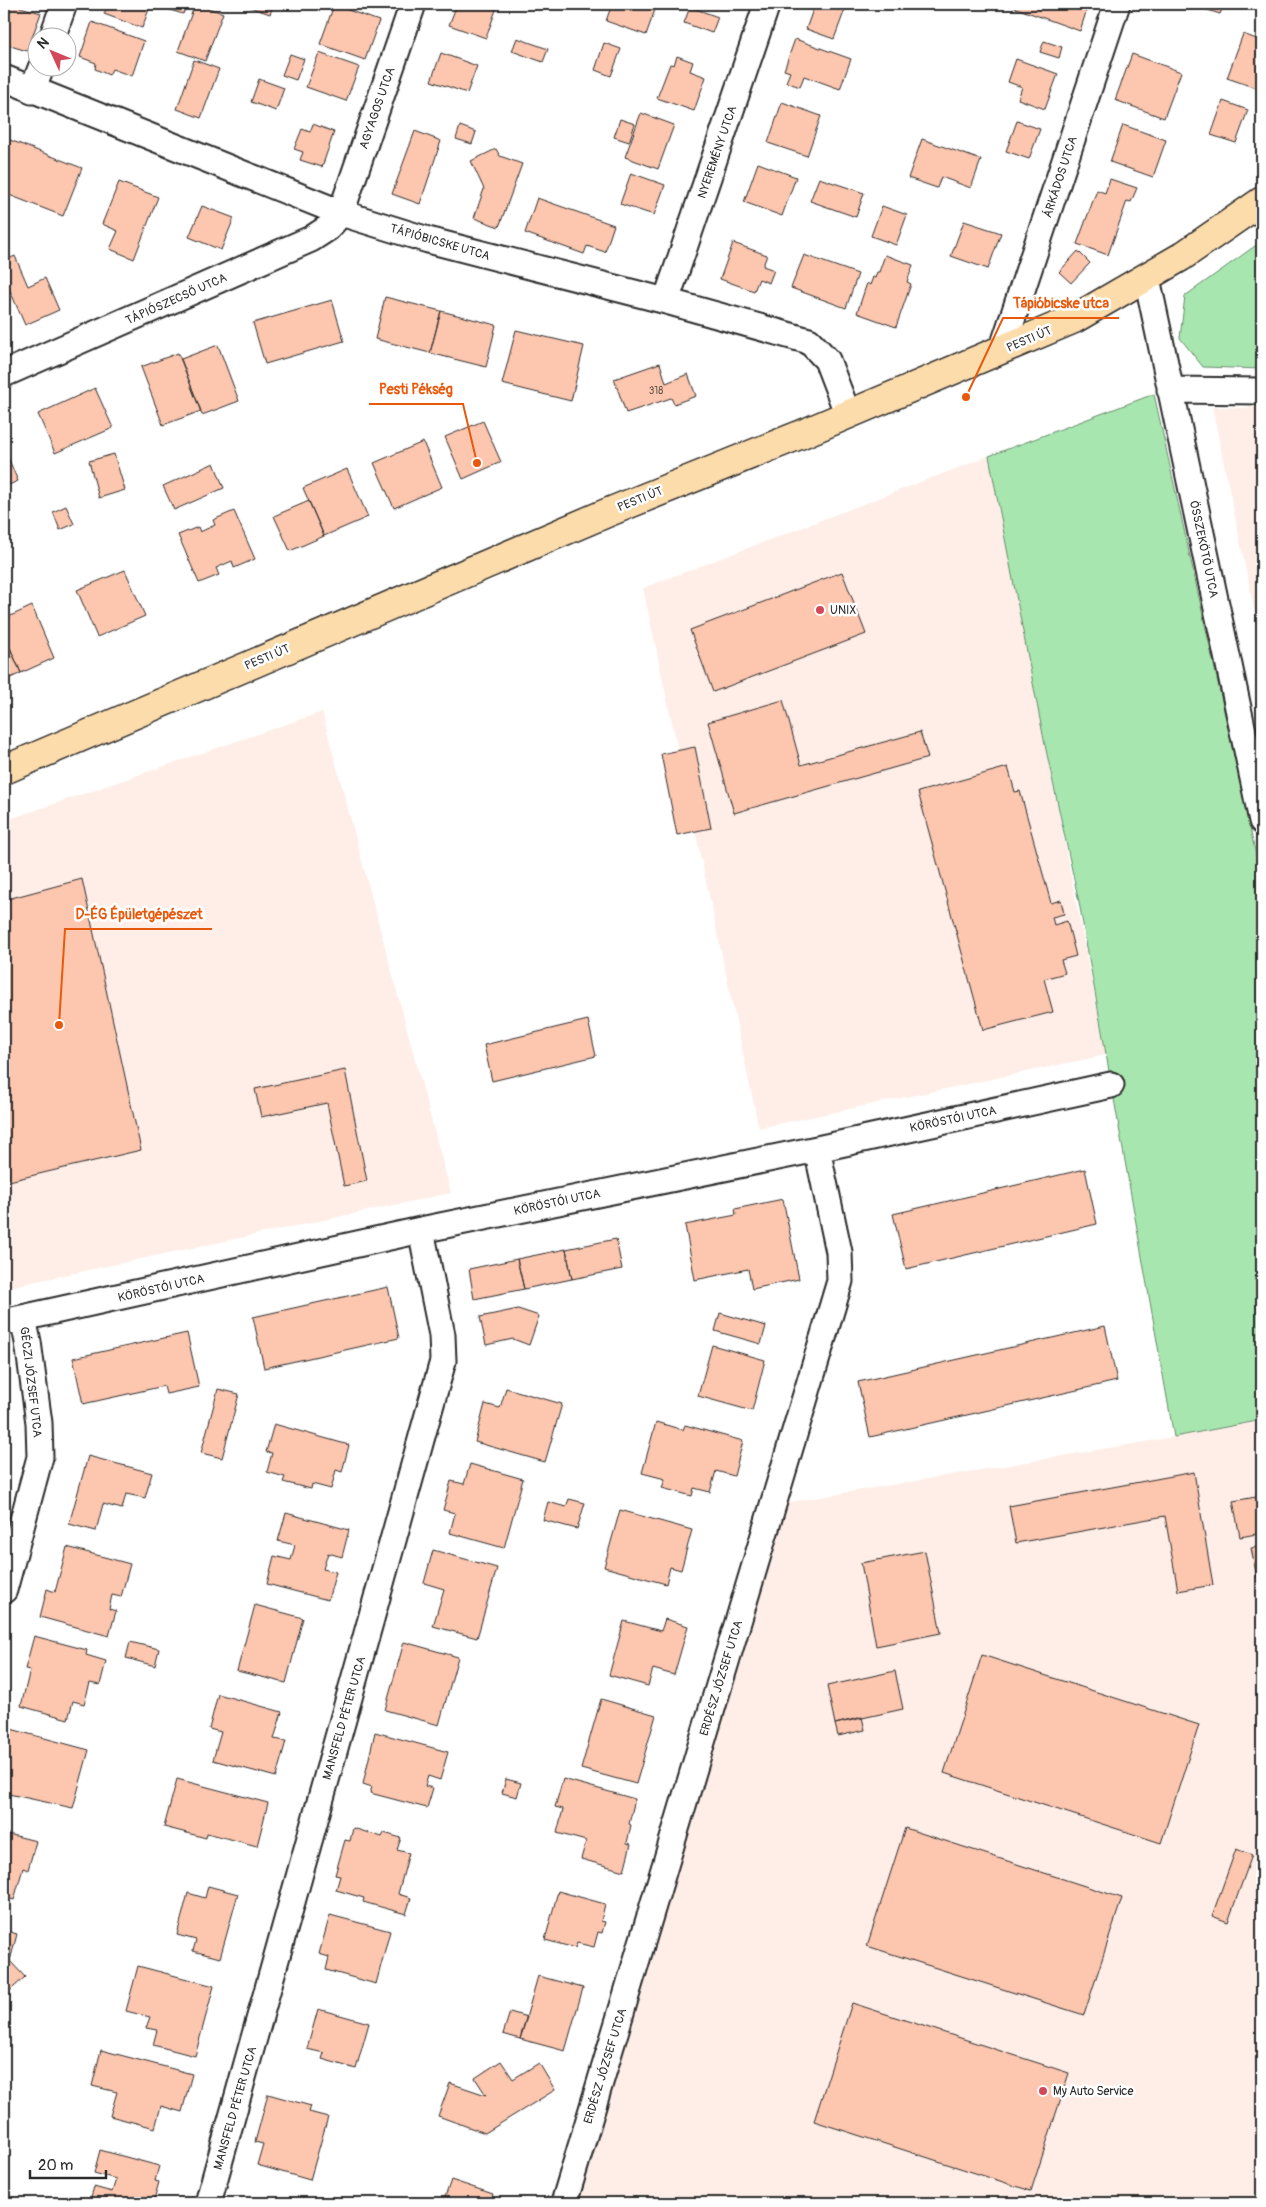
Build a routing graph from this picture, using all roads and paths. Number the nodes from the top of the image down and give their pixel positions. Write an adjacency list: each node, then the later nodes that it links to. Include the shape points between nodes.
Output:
1 (64, 4): 5 (street)
2 (414, 4): 10 (street, AGYAGOS UTCA)
3 (768, 4): 12 (street, NYEREMÉNY UTCA)
4 (1117, 4): 13 (street, ÁRKÁDOS UTCA)
5 (56, 28)
6 (4, 78): 8 (street, TÁPIÓBICSKE UTCA)
7 (37, 78): 8 (street)
8 (32, 91): 10 (street, TÁPIÓBICSKE UTCA)
9 (1262, 201): 11 (main road, PESTI ÚT)
10 (341, 213): 12 (street, TÁPIÓBICSKE UTCA, via 428,240); 14 (street, TÁPIÓSZECSŐ UTCA, via 311,240)
11 (1147, 278): 13 (main road, PESTI ÚT, via 1074,319); 15 (street, ÖSSZEKÖTŐ UTCA)
12 (666, 301): 17 (street, TÁPIÓBICSKE UTCA, via 809,341 827,360)
13 (1002, 350): 17 (main road, PESTI ÚT)
14 (4, 374)
15 (1170, 390): 16 (street); 19 (street, ÖSSZEKÖTŐ UTCA)
16 (1262, 391)
17 (848, 415): 18 (main road, PESTI ÚT, via 609,512)
18 (4, 770)
19 (1262, 821)
20 (1111, 1085): 21 (street, KÖRÖSTÓI UTCA)
21 (817, 1149): 22 (street, KÖRÖSTÓI UTCA); 26 (street, ERDÉSZ JÓZSEF UTCA, via 838,1252 840,1281)
22 (421, 1230): 23 (street, KÖRÖSTÓI UTCA); 25 (street, MANSFELD PÉTER UTCA, via 442,1335 443,1361)
23 (13, 1320): 24 (street, GÉCZI JÓZSEF UTCA, via 28,1342 39,1423 40,1457)
24 (4, 1590)
25 (208, 2203)
26 (564, 2203)

